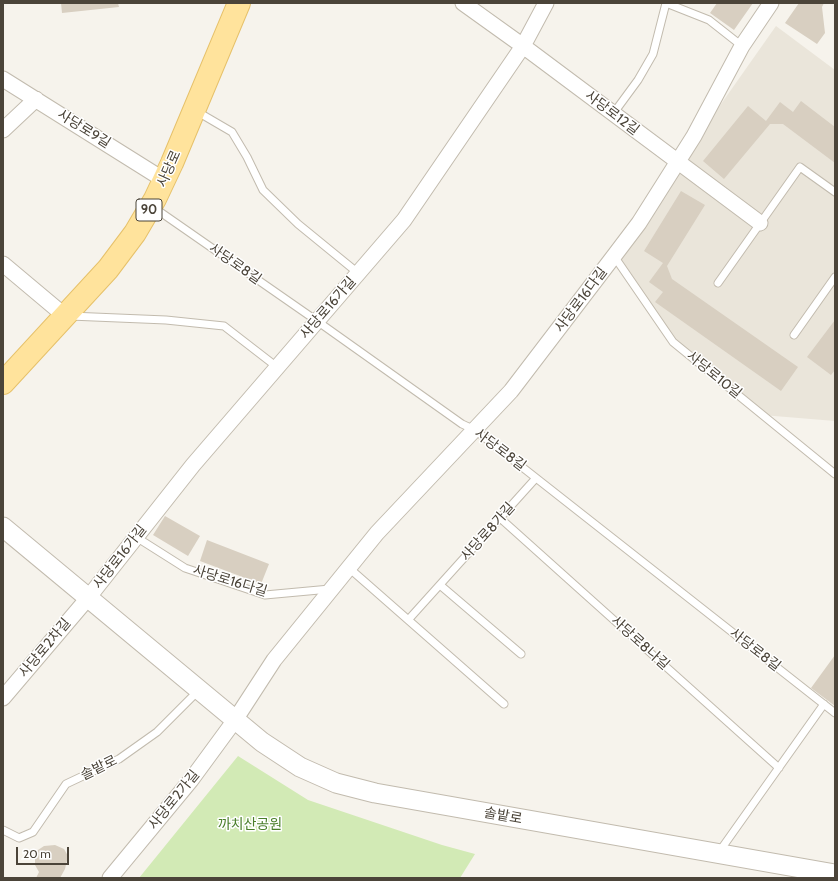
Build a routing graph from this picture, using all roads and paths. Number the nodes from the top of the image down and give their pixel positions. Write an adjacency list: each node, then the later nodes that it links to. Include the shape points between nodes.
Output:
1 (240, 3): 10 (main road, 사당로 / 90)
2 (463, 3): 6 (street, 사당로12길)
3 (546, 3): 6 (street, 사당로16가길)
4 (666, 3): 7 (lane, via 709,20); 11 (lane, via 653,54)
5 (771, 3): 7 (street, 사당로16다길)
6 (523, 46): 11 (street, 사당로12길); 20 (street, 사당로16가길, via 404,220)
7 (742, 46): 13 (street, 사당로16다길, via 694,136)
8 (3, 78): 9 (street, 사당로9길)
9 (36, 99): 12 (street); 14 (street, 사당로9길)
10 (195, 110): 14 (main road, 사당로 / 90); 20 (lane, via 232,132 263,190 298,224)
11 (613, 114): 13 (street, 사당로12길)
12 (3, 130)
13 (677, 162): 17 (street, 사당로12길); 18 (street, 사당로16다길, via 639,223)
14 (164, 180): 16 (main road, 사당로 / 90)
15 (835, 192): 17 (lane, via 800,167)
16 (151, 206): 23 (main road, 사당로 / 90, via 135,233 108,268); 24 (lane, 사당로8길)
17 (760, 223): 22 (lane)
18 (614, 256): 28 (street, 사당로16다길, via 512,391); 29 (lane, 사당로10길, via 673,342)
19 (3, 264): 23 (street)
20 (358, 273): 24 (street, 사당로16가길)
21 (835, 277): 25 (lane)
22 (718, 283)
23 (65, 316): 26 (lane, via 166,320 224,326); 27 (main road, 사당로 / 90)
24 (317, 321): 26 (street, 사당로16가길); 28 (lane, 사당로8길, via 462,424)
25 (794, 335)
26 (277, 367): 33 (street, 사당로16가길, via 193,465)
27 (3, 383)
28 (475, 430): 30 (lane, 사당로8길); 34 (street, 사당로16다길, via 377,533)
29 (835, 474)
30 (536, 478): 31 (lane, 사당로8가길); 43 (lane, 사당로8길)
31 (500, 518): 35 (lane, 사당로8가길); 46 (lane, 사당로8나길)
32 (3, 527): 37 (street, 솔밭로)
33 (136, 537): 36 (lane, 사당로16다길, via 185,568 265,595); 37 (street, 사당로16가길)
34 (349, 568): 36 (street, 사당로16다길); 38 (lane)
35 (440, 585): 38 (lane, 사당로8가길); 39 (lane)
36 (332, 588): 45 (street, 사당로16다길, via 274,660)
37 (88, 598): 40 (street, 솔밭로); 41 (street, 사당로2차길)
38 (409, 620): 42 (lane)
39 (521, 654)
40 (199, 690): 45 (street, 솔밭로); 47 (lane, 솔밭로, via 157,732 119,759 66,784 33,832 19,838)
41 (3, 698)
42 (504, 704)
43 (824, 704): 44 (lane, 사당로8길); 46 (lane)
44 (835, 713)
45 (235, 720): 48 (street, 솔밭로, via 262,742 300,767 336,783 375,793); 50 (street, 사당로2가길, via 191,780)
46 (779, 768): 48 (lane)
47 (3, 830)
48 (718, 854): 49 (street, 솔밭로)
49 (835, 874)
50 (110, 878)

